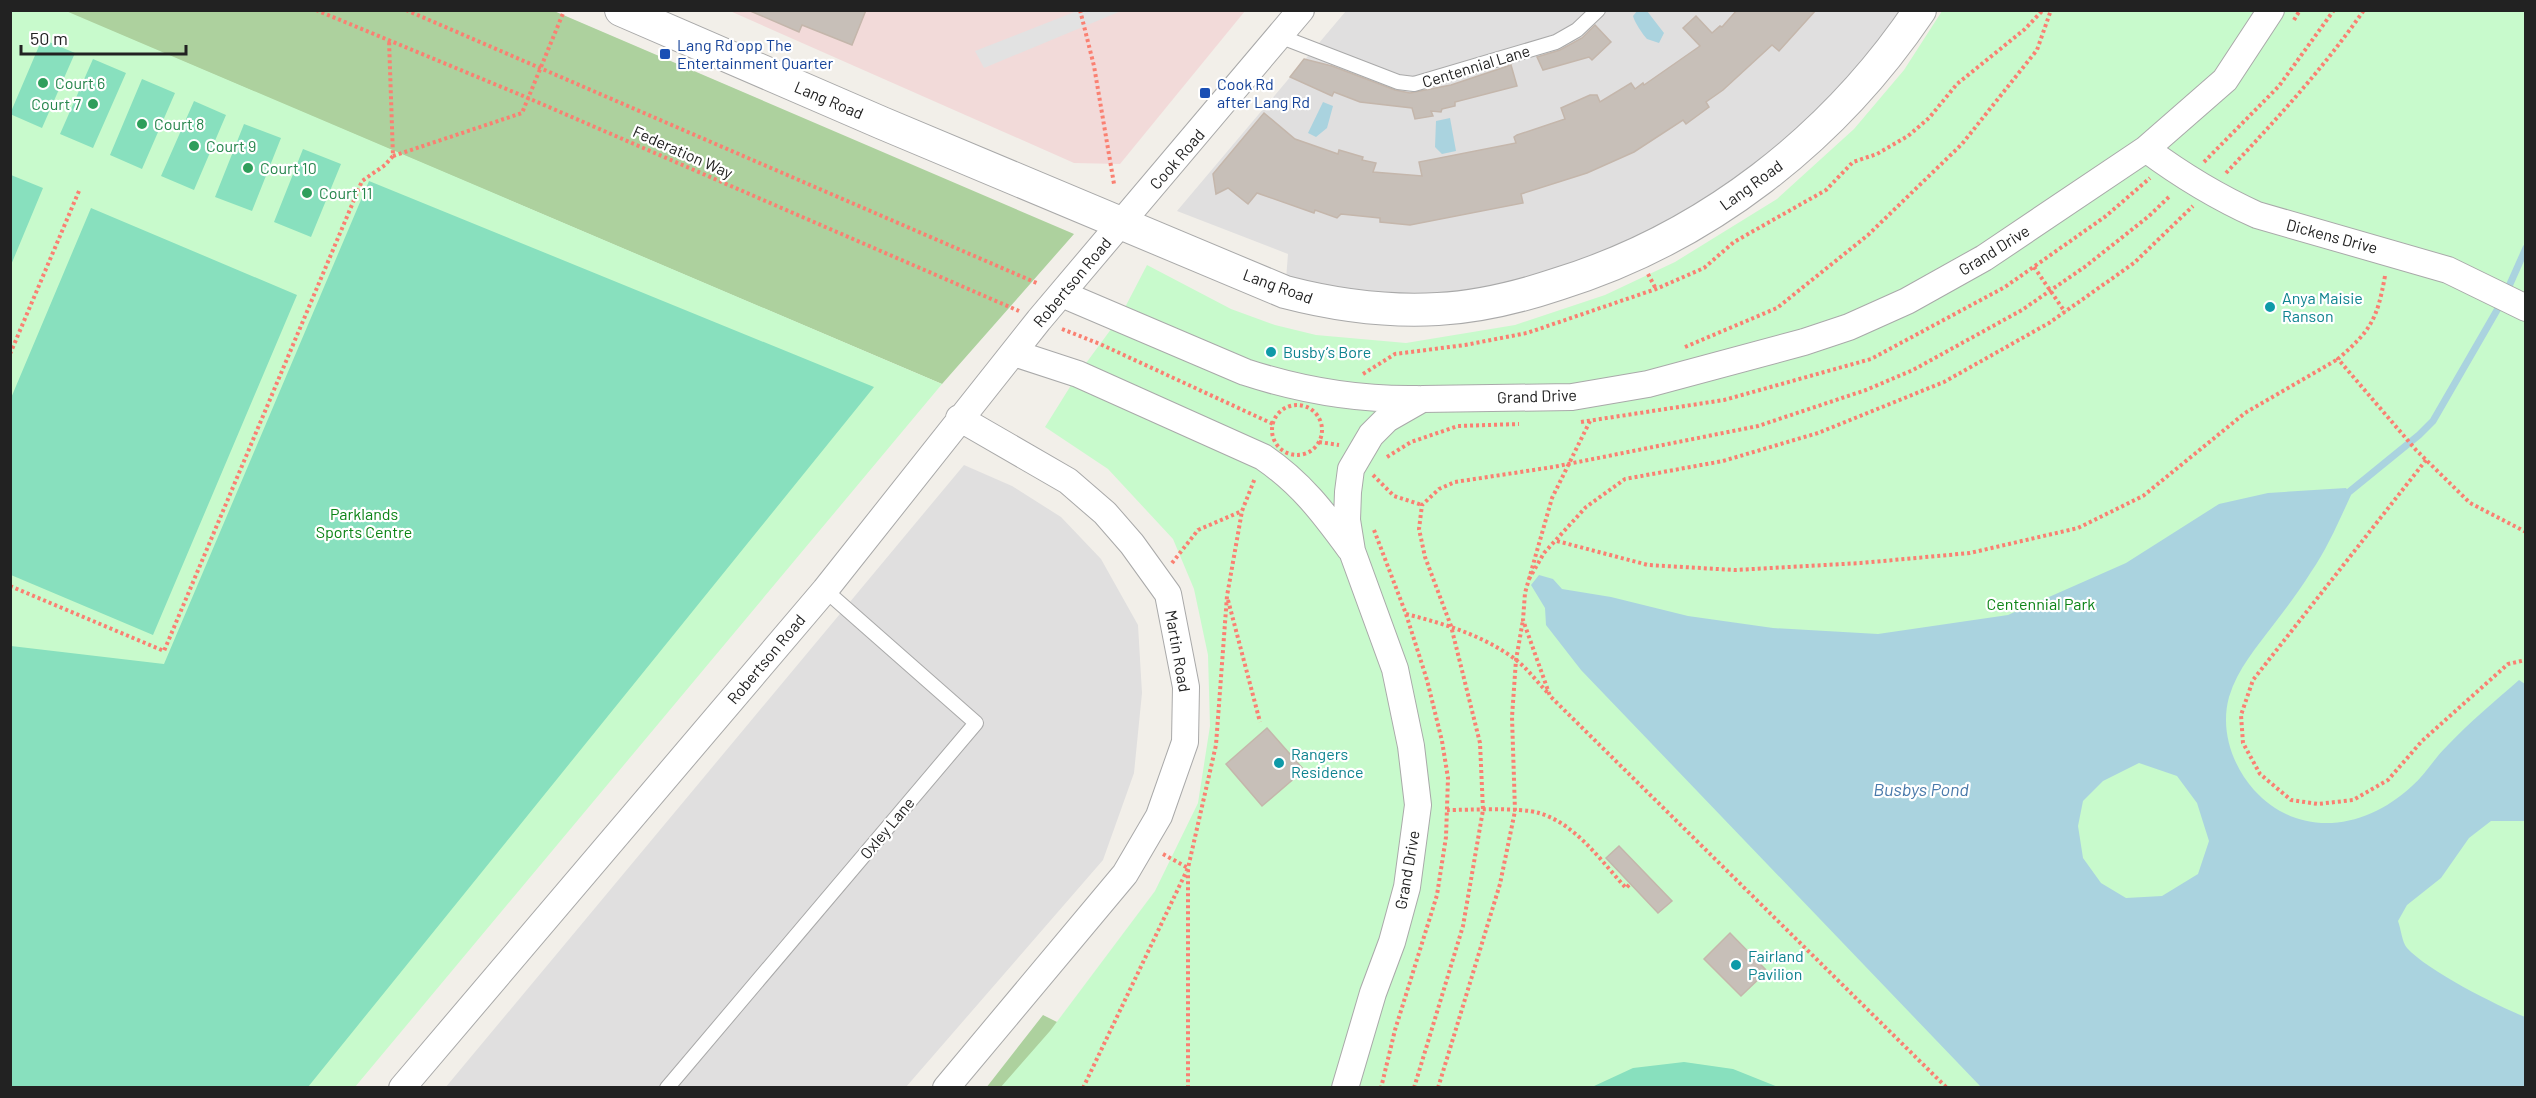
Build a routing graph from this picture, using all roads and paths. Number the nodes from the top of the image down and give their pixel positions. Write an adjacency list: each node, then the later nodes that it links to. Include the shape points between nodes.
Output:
1 (316, 10): 15 (path, Federation Way)
2 (406, 10): 16 (path, Federation Way)
3 (621, 10): 23 (street, Lang Road)
4 (1080, 10): 20 (path, via 1094,66)
5 (1301, 10): 14 (street, Cook Road)
6 (1598, 10): 14 (lane, Centennial Lane, via 1577,30 1556,42 1414,84 1398,82)
7 (1920, 10): 23 (street, Lang Road, via 1892,51 1834,116 1762,180 1676,235 1628,259 1527,294 1440,309 1364,308 1319,301 1285,292)
8 (2051, 10): 33 (path, via 2037,50 1962,144 1868,235 1777,308)
9 (2300, 10): 13 (path)
10 (2334, 10): 21 (path)
11 (2364, 10): 21 (path, via 2286,109)
12 (564, 11): 16 (path)
13 (2279, 19): 19 (street, Grand Drive)
14 (1279, 36): 23 (street, Cook Road)
15 (389, 40): 17 (path, Federation Way); 18 (path)
16 (541, 68): 17 (path); 29 (path, Federation Way)
17 (528, 98): 18 (path, via 522,113); 32 (path, Federation Way)
18 (393, 156): 58 (path, via 362,181 164,651)
19 (2156, 156): 21 (street, Dickens Drive); 25 (path, via 2106,216); 37 (street, Grand Drive, via 1907,301 1804,342 1658,382 1572,397)
20 (1114, 184)
21 (2199, 185): 24 (street, Dickens Drive, via 2257,215); 28 (path, via 2149,216); 31 (path, via 2134,263)
22 (79, 191): 35 (path)
23 (1121, 223): 29 (street, Robertson Road)
24 (2390, 252): 30 (street, Dickens Drive, via 2448,270); 36 (path, via 2376,313 2365,334)
25 (2034, 267): 28 (path); 39 (path, via 2005,287 1871,359 1724,400)
26 (1651, 279): 27 (path)
27 (1656, 289)
28 (2050, 291): 31 (path); 46 (path, via 1954,349 1866,390 1758,426)
29 (1062, 294): 32 (street, Robertson Road); 37 (street, via 1275,382 1391,400)
30 (2526, 308)
31 (2065, 312): 54 (path, via 1944,382 1818,433 1723,461 1625,478 1586,507)
32 (1039, 320): 34 (street, Robertson Road); 42 (path, Federation Way)
33 (1676, 351)
34 (1014, 353): 38 (street, Robertson Road); 43 (street, via 1078,374)
35 (10, 354)
36 (2338, 359): 44 (path); 54 (path, via 2245,413 2143,496 2078,528 1970,554 1735,570 1648,565)
37 (1422, 399): 55 (street, Grand Drive, via 1387,419 1371,435 1354,463 1347,519)
38 (959, 418): 56 (street, Martin Road, via 1068,481 1105,513); 59 (street, Robertson Road)
39 (1590, 421): 40 (path); 46 (path)
40 (1579, 422)
41 (1524, 423): 45 (path, via 1458,426 1411,442)
42 (1273, 424): 42 (path, via 1283,409 1301,405 1316,413 1322,435 1306,453 1288,453 1275,442)
43 (1263, 457): 51 (path); 55 (street, via 1287,473 1311,498)
44 (2427, 460): 53 (path, via 2470,503); 65 (path, via 2253,680 2241,715 2243,743 2260,774 2291,800 2318,804 2353,800 2388,780 2422,741 2508,664)
45 (1380, 463)
46 (1569, 464): 50 (path, via 1455,482 1439,489); 57 (path, via 1552,498)
47 (1377, 469): 48 (path)
48 (1373, 475): 49 (path); 50 (path, via 1395,496)
49 (1371, 482)
50 (1422, 505): 63 (path, via 1419,529 1425,557)
51 (1242, 511): 56 (path, via 1198,530 1173,563); 60 (path)
52 (1372, 525): 61 (path)
53 (2526, 532)
54 (1557, 542): 57 (path, via 1544,553)
55 (1352, 551): 79 (street, Grand Drive, via 1395,669 1418,805 1407,887)
56 (1155, 576): 71 (street, Martin Road, via 1168,594 1178,639 1186,687 1185,742 1160,816)
57 (1529, 579): 62 (path)
58 (10, 586)
59 (825, 590): 74 (street, Robertson Road); 75 (lane, Oxley Lane, via 976,723)
60 (1227, 596): 67 (path); 72 (path, via 1216,745)
61 (1406, 614): 63 (path); 68 (path, via 1442,741 1448,778)
62 (1523, 620): 64 (path); 66 (path)
63 (1452, 626): 64 (path, via 1485,640); 69 (path, via 1479,743)
64 (1516, 660): 66 (path); 70 (path, via 1512,717)
65 (2526, 660)
66 (1550, 696): 83 (path)
67 (1260, 722)
68 (1447, 810): 69 (path); 80 (path, via 1437,895)
69 (1483, 810): 70 (path); 81 (path, via 1463,926)
70 (1515, 811): 73 (path, via 1538,812 1557,820 1574,832 1626,888); 82 (path, via 1500,884)
71 (1144, 843): 72 (path); 76 (street, Martin Road, via 1125,874)
72 (1188, 868): 77 (path); 78 (path)
73 (1630, 884)
74 (402, 1088)
75 (667, 1088)
76 (946, 1088)
77 (1083, 1088)
78 (1188, 1088)
79 (1345, 1088)
80 (1381, 1088)
81 (1414, 1088)
82 (1438, 1088)
83 (1947, 1088)

